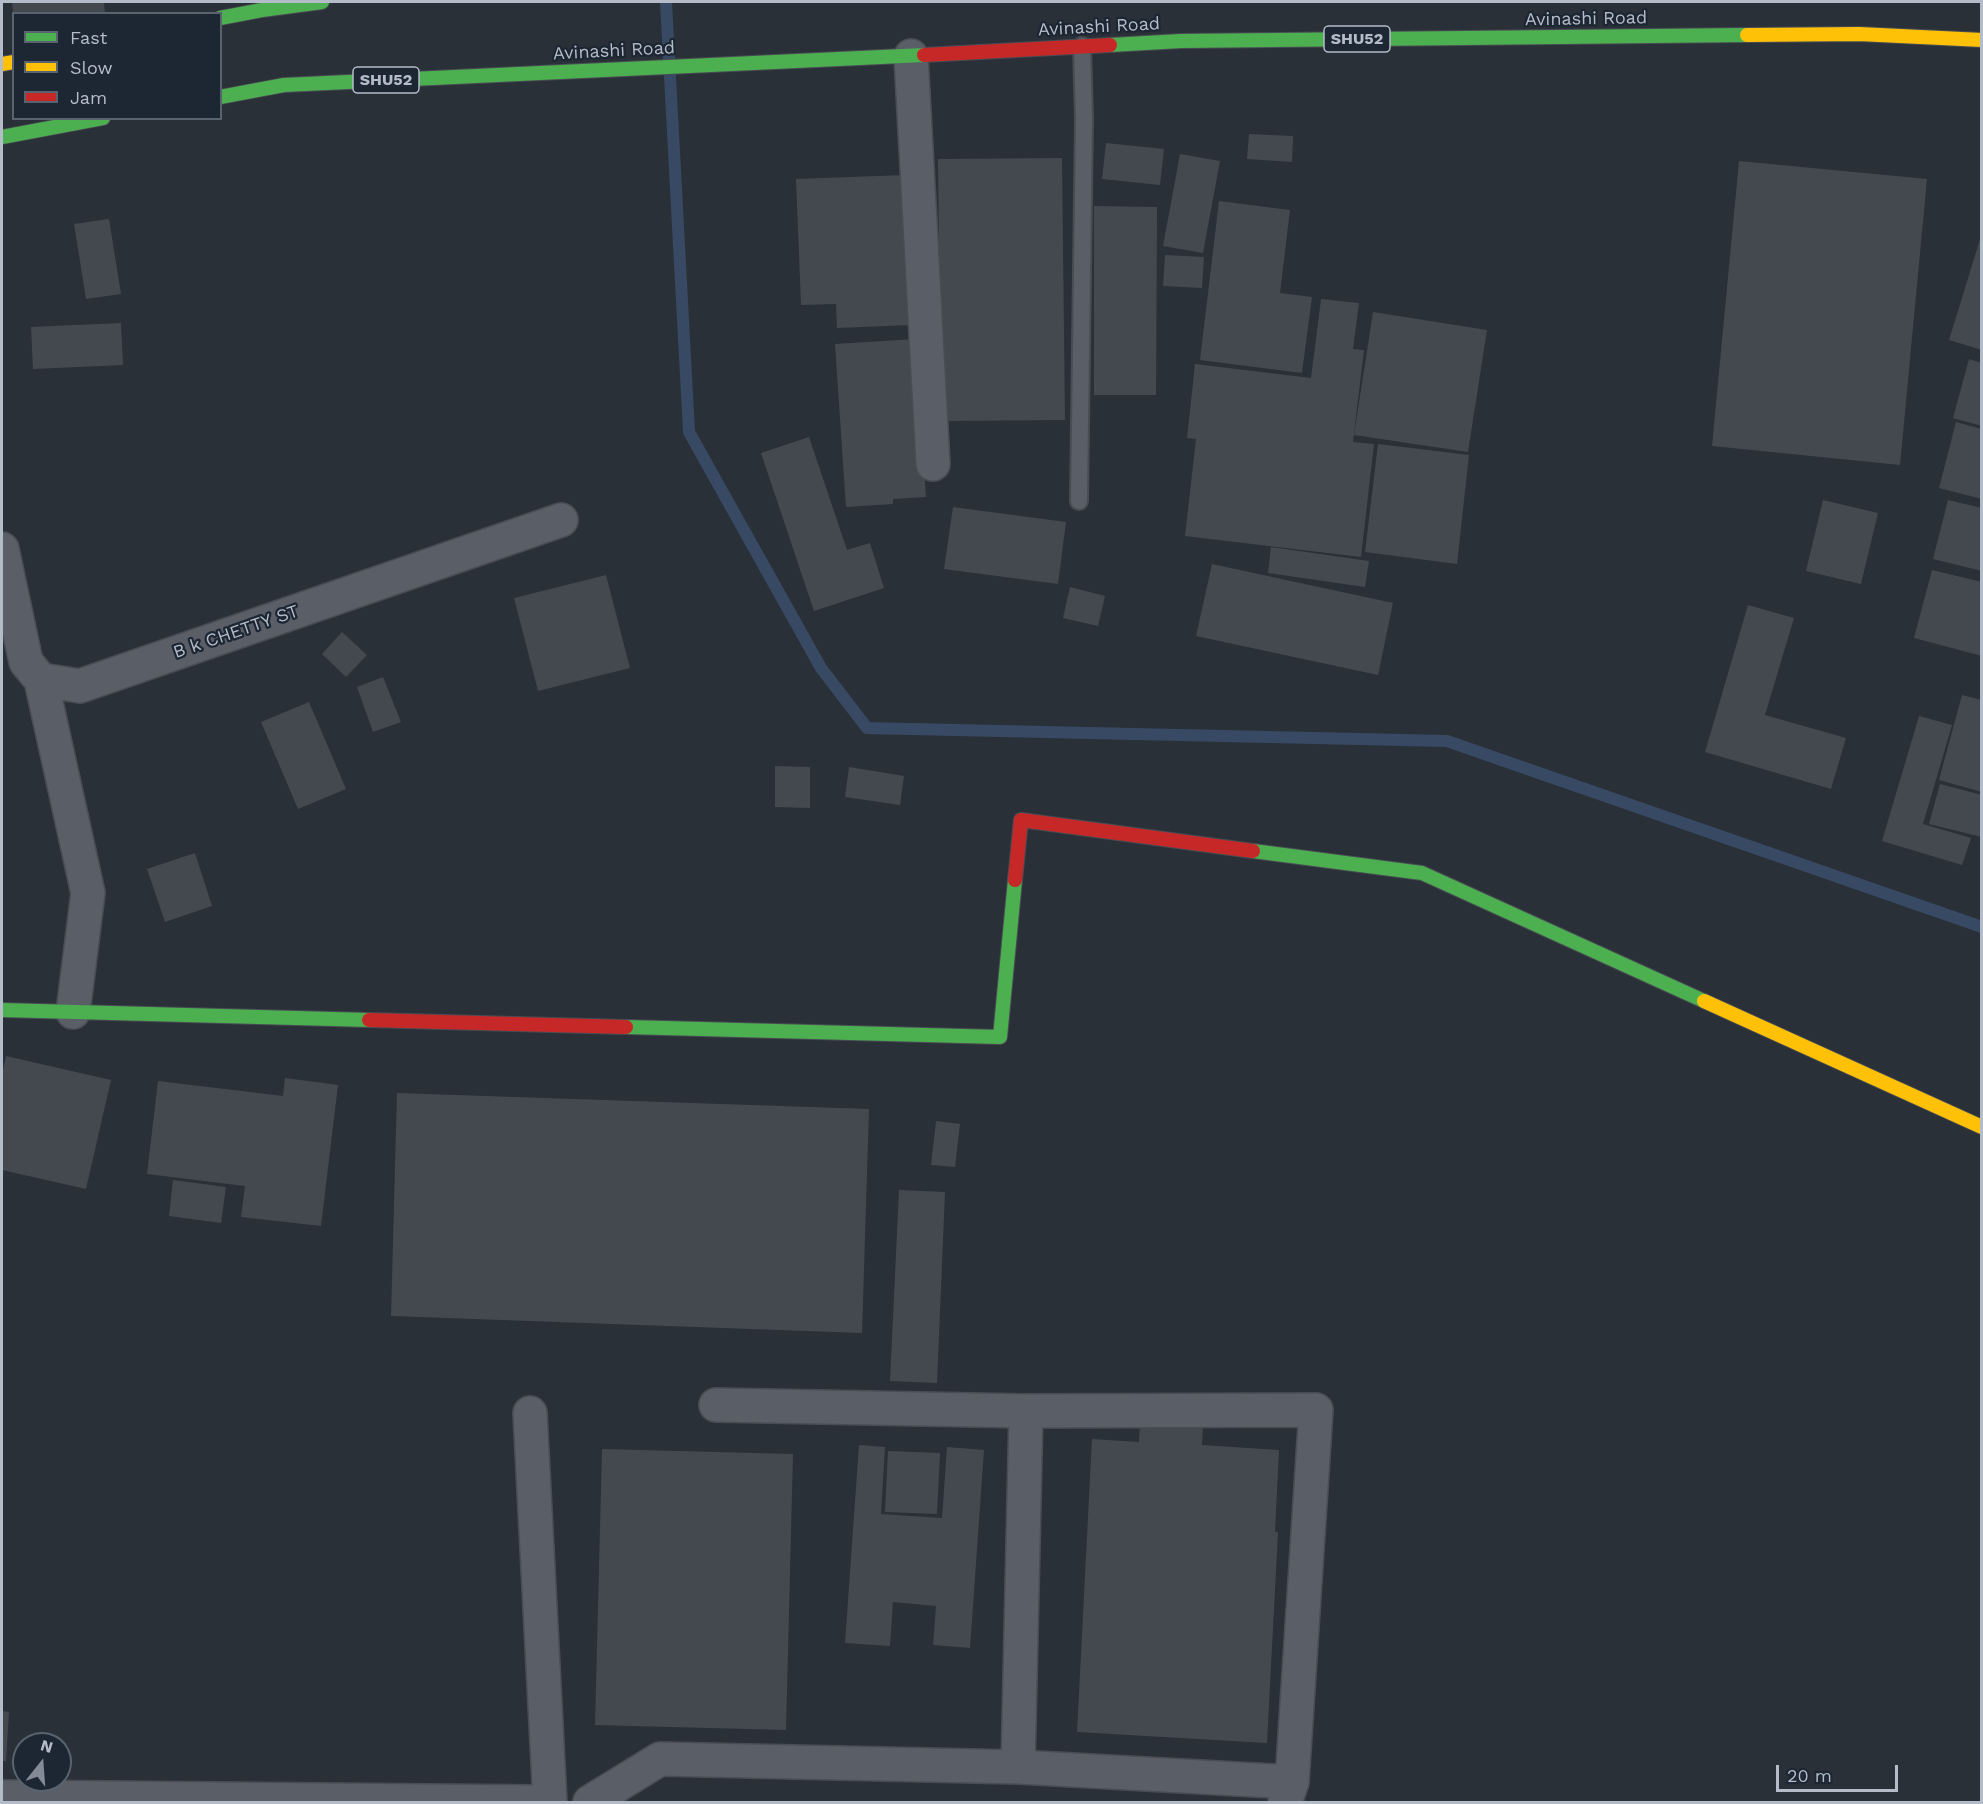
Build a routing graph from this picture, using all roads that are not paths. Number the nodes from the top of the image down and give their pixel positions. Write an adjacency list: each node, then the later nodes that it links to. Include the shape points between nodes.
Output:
1 (322, 2): 2 (street)
2 (262, 6): 3 (street)
3 (222, 17)
4 (1982, 40): 5 (street, Avinashi Road / SHU52, via 1847,34 1181,41)
5 (1082, 46): 6 (street, Avinashi Road / SHU52); 11 (lane)
6 (911, 57): 7 (street, Avinashi Road / SHU52, via 284,85); 10 (street)
7 (222, 97)
8 (92, 120): 9 (street)
9 (2, 137)
10 (933, 464)
11 (1079, 501)
12 (561, 520): 14 (street, B k CHETTY ST, via 80,686)
13 (2, 549): 14 (street, via 26,662)
14 (41, 681): 16 (street, via 88,893)
15 (2, 1010): 16 (street)
16 (74, 1012): 17 (street, via 999,1037 1021,820 1422,873)
17 (1982, 1127)
18 (716, 1405): 19 (street)
19 (1026, 1411): 21 (street); 22 (street, via 1316,1410)
20 (530, 1413): 25 (street)
21 (1018, 1767): 22 (street); 26 (street, via 660,1760)
22 (1289, 1792)
23 (2, 1797): 24 (street)
24 (540, 1803)
25 (550, 1803)
26 (590, 1803)

